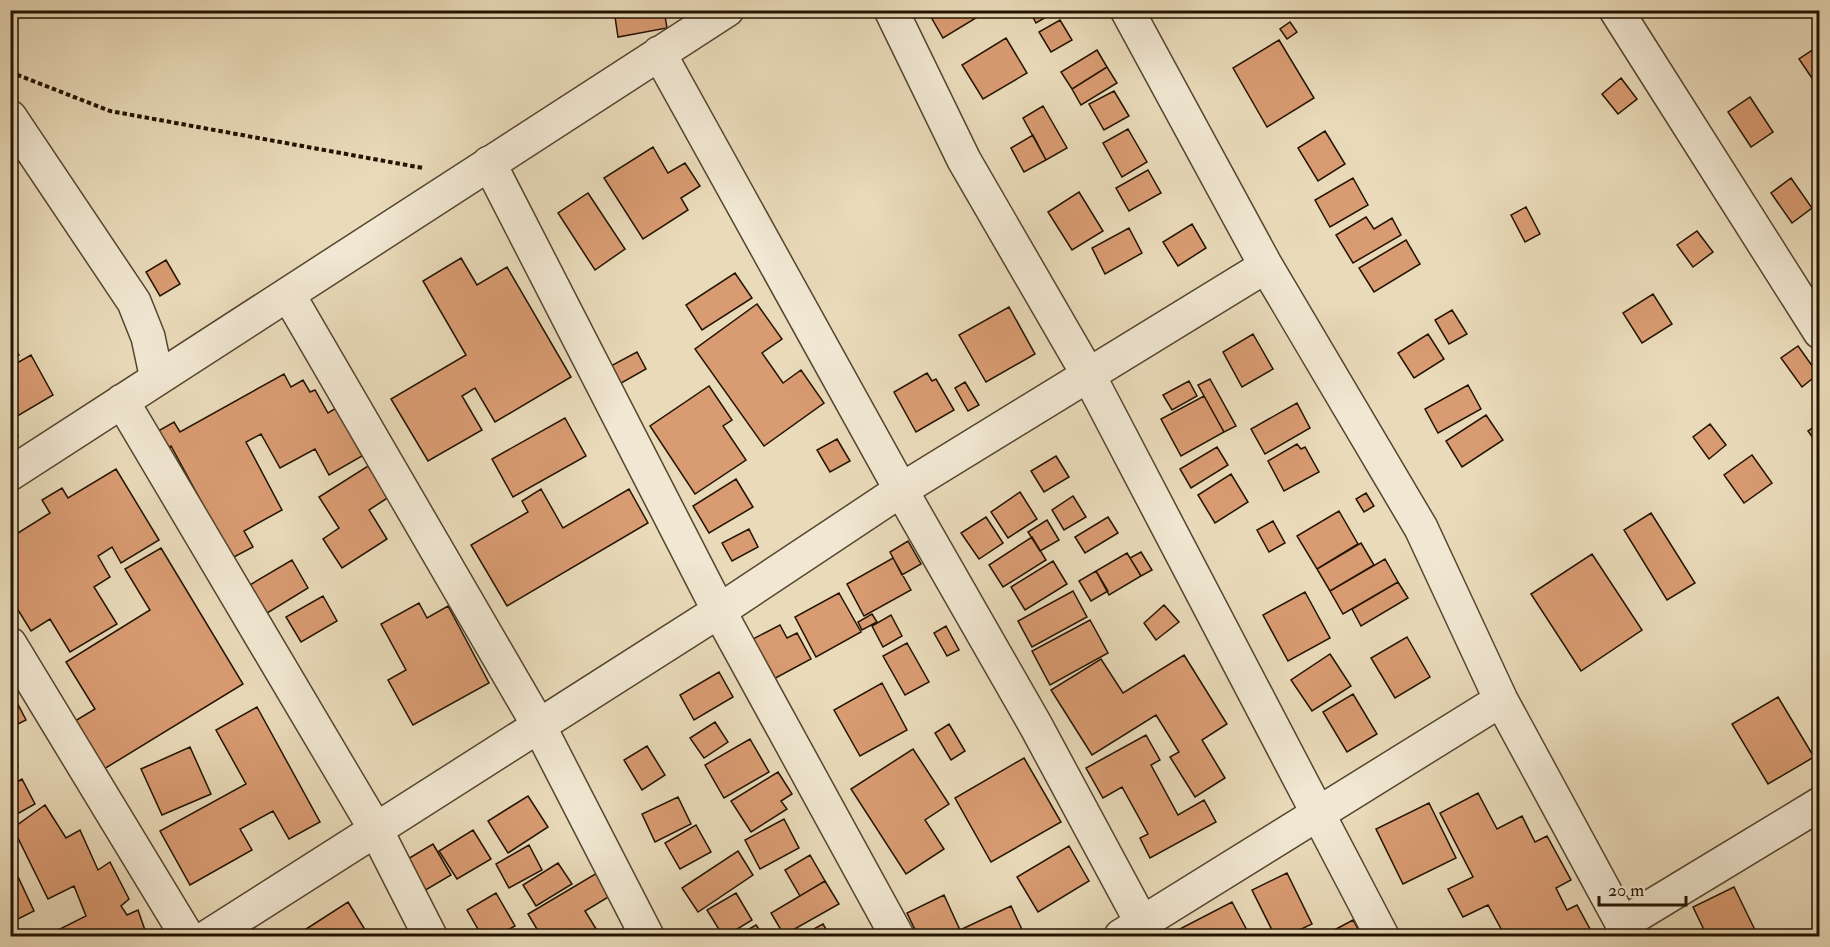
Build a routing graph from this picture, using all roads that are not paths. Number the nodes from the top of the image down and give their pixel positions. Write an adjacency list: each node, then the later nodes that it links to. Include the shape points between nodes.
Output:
1 (727, 10): 5 (street)
2 (891, 10): 11 (street, via 964,160)
3 (1127, 10): 8 (street)
4 (1616, 10): 10 (street)
5 (659, 53): 7 (street); 15 (street)
6 (10, 117): 12 (street, via 134,303 148,337)
7 (489, 163): 9 (street); 16 (street)
8 (1266, 266): 11 (street); 18 (street, via 1421,528)
9 (288, 294): 12 (street); 19 (street)
10 (1820, 332)
11 (1089, 376): 15 (street); 21 (street)
12 (157, 379): 13 (street)
13 (122, 401): 14 (street); 22 (street)
14 (10, 474)
15 (901, 490): 16 (street); 24 (street, via 1036,726)
16 (719, 611): 19 (street); 29 (street)
17 (10, 644): 25 (street)
18 (1501, 700): 21 (street); 23 (street)
19 (539, 726): 22 (street); 28 (street)
20 (1820, 804): 23 (street)
21 (1317, 815): 24 (street); 30 (street)
22 (376, 830): 26 (street); 27 (street)
23 (1626, 930)
24 (1137, 932)
25 (187, 936)
26 (209, 936)
27 (430, 936)
28 (647, 936)
29 (897, 936)
30 (1382, 936)

